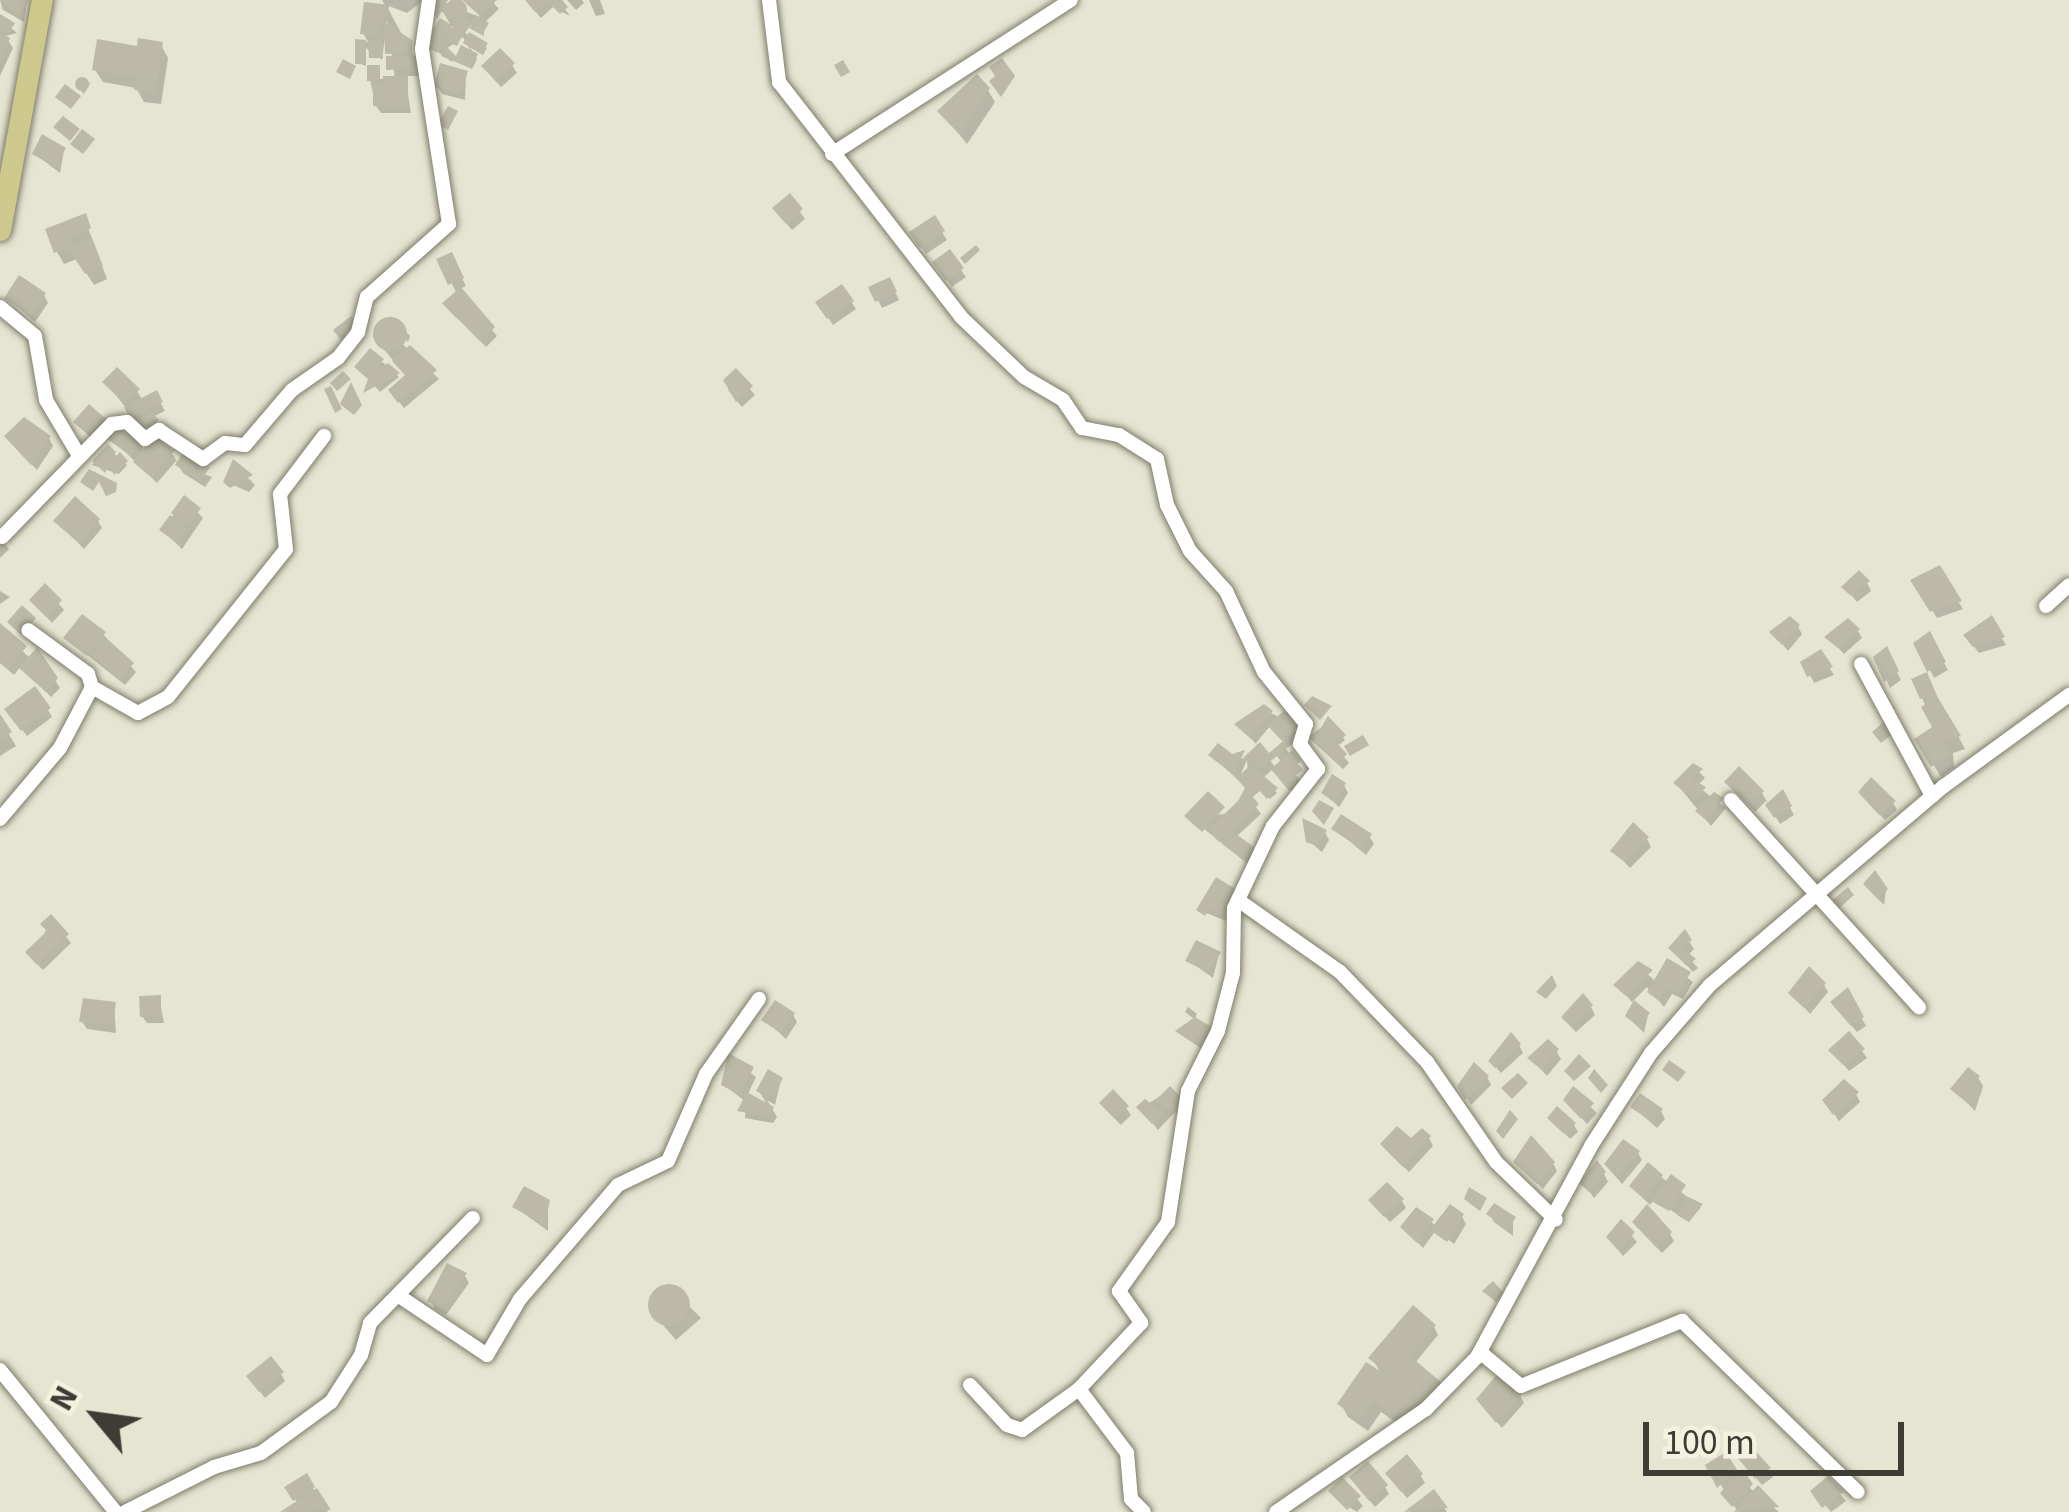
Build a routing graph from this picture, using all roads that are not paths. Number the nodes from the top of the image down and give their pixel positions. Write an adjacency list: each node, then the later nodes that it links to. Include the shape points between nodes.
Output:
1 (42, 0): 6 (main road)
2 (429, 0): 9 (street, via 422,50 449,224 368,297 346,349 292,390 245,445 225,443 202,459 159,430 145,439 127,422 112,424)
3 (769, 0): 5 (street, via 779,82)
4 (1071, 0): 5 (street)
5 (832, 154): 21 (street, via 961,317 1024,377 1063,400 1082,428 1120,434 1157,459 1167,505 1190,551 1226,591 1264,672 1306,724 1300,744 1318,776 1273,826)
6 (0, 230)
7 (0, 307): 9 (street, via 35,336 46,400)
8 (324, 436): 15 (street, via 280,494 286,549 168,697 137,713)
9 (78, 454): 10 (street)
10 (2, 537)
11 (2069, 585): 12 (street)
12 (2046, 607)
13 (28, 630): 15 (street, via 88,674)
14 (1861, 664): 17 (street)
15 (92, 687): 19 (street, via 60,748)
16 (2069, 695): 17 (street)
17 (1932, 796): 20 (street)
18 (1731, 800): 20 (street)
19 (0, 820)
20 (1814, 893): 23 (street); 25 (street, via 1710,986 1652,1053)
21 (1238, 900): 25 (street, via 1340,972 1427,1062 1496,1162); 30 (street, via 1233,973 1218,1030 1188,1091 1168,1222 1119,1291 1141,1323)
22 (760, 999): 26 (street, via 706,1073 668,1162 618,1185 520,1299 487,1355)
23 (1919, 1007)
24 (473, 1217): 26 (street)
25 (1556, 1220): 27 (street)
26 (399, 1296): 32 (street, via 370,1323 346,1383 315,1414 261,1453)
27 (1480, 1352): 31 (street, via 1521,1386 1682,1321); 34 (street, via 1426,1409)
28 (0, 1370): 32 (street)
29 (970, 1384): 30 (street, via 1007,1425 1022,1430)
30 (1079, 1389): 33 (street, via 1127,1453 1131,1498)
31 (1858, 1492)
32 (121, 1512)
33 (1144, 1512)
34 (1276, 1512)

